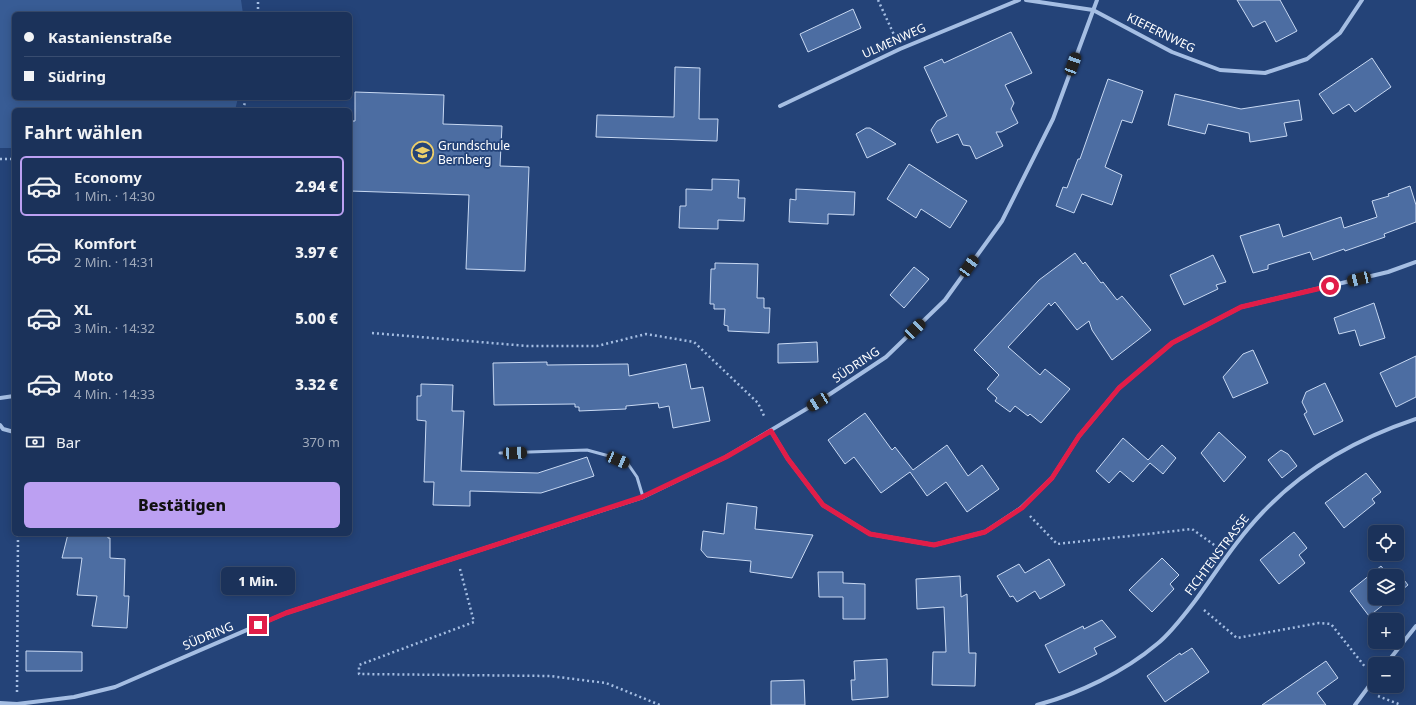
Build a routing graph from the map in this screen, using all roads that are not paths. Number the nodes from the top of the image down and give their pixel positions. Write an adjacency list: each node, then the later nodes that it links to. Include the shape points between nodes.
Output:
1 (1019, 0): 6 (street, ULMENWEG, via 900,49)
2 (1026, 0): 5 (street)
3 (1097, 0): 5 (street, SÜDRING)
4 (1362, 0): 5 (street, KIEFERNWEG, via 1340,33 1307,59 1265,73 1220,70 1206,65 1172,52)
5 (1093, 10): 13 (street, SÜDRING, via 1053,118 1002,221 945,300 886,357)
6 (780, 106)
7 (1416, 262): 13 (street, via 1388,272 1241,307 1172,343 1119,388 1079,436 1052,478 1022,508 985,532 934,545 870,534 823,505 788,459)
8 (12, 396): 9 (street)
9 (0, 398)
10 (1416, 419): 21 (street, FICHTENSTRASSE, via 1353,445 1305,475 1263,512 1228,554 1194,602 1158,644 1106,678)
11 (0, 425): 12 (street)
12 (12, 431)
13 (771, 431): 15 (street, SÜDRING, via 726,457)
14 (500, 453): 15 (lane, via 587,450 609,456 628,464 637,477)
15 (642, 497): 20 (street, SÜDRING, via 286,613 115,687 74,697)
16 (1416, 626): 17 (street)
17 (1392, 657)
18 (1368, 687): 22 (street)
19 (0, 703): 20 (street, SÜDRING)
20 (17, 704)
21 (1037, 705)
22 (1355, 705)

